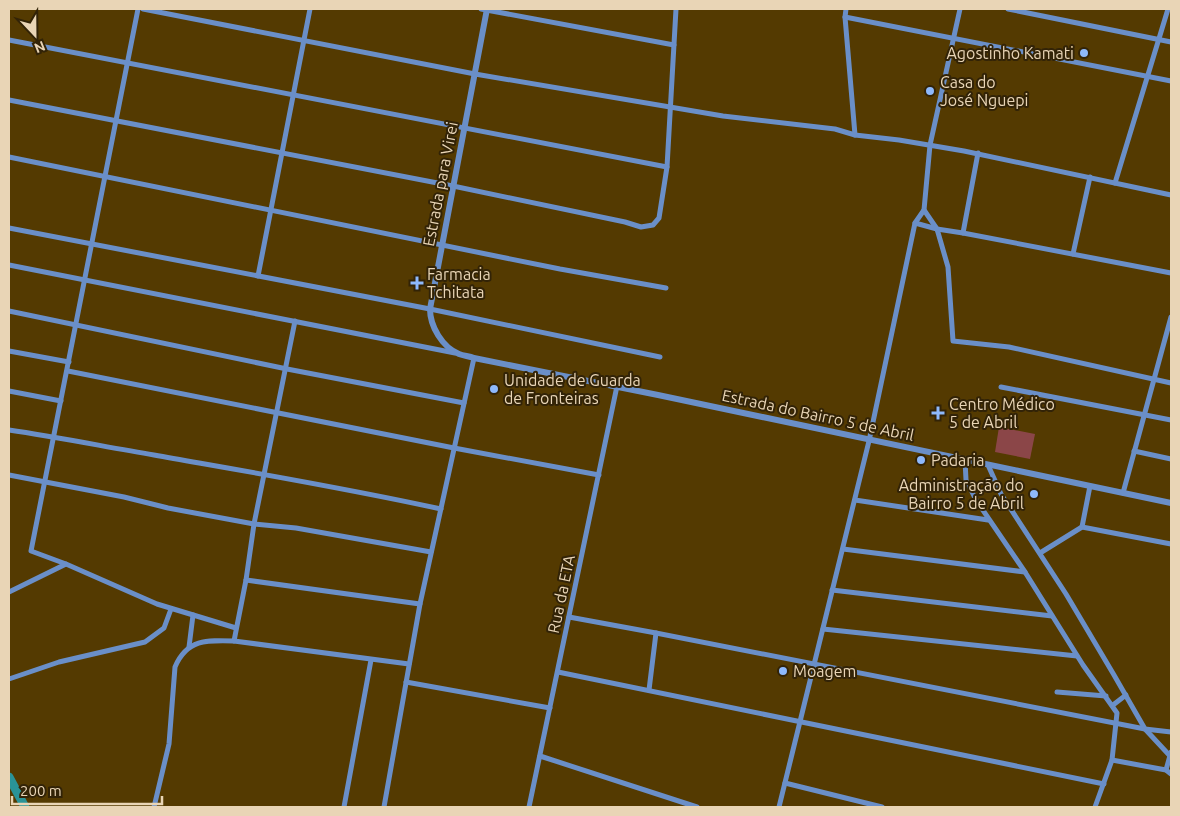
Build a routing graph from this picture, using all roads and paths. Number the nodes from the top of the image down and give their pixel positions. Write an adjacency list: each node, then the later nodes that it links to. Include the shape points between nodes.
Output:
1 (138, 9): 17 (street)
2 (144, 9): 14 (street)
3 (310, 9): 14 (street)
4 (485, 9): 16 (street); 18 (street, Estrada para Virei)
5 (676, 9): 16 (street)
6 (846, 9): 10 (street)
7 (960, 9): 11 (street)
8 (1008, 9): 12 (street)
9 (1168, 9): 12 (street)
10 (845, 16): 11 (street); 26 (street)
11 (952, 38): 19 (street); 27 (street)
12 (1158, 39): 15 (street); 19 (street)
13 (9, 40): 17 (street)
14 (304, 40): 18 (street); 21 (street)
15 (1171, 42)
16 (674, 46): 23 (street)
17 (128, 63): 21 (street); 24 (street)
18 (475, 74): 23 (street); 25 (street, Estrada para Virei)
19 (1147, 76): 20 (street); 34 (street)
20 (1171, 81)
21 (293, 96): 25 (street); 28 (street)
22 (9, 100): 24 (street)
23 (671, 107): 26 (street, via 835,129); 31 (street)
24 (116, 120): 28 (street); 32 (street)
25 (464, 129): 31 (street); 35 (street, Estrada para Virei)
26 (856, 136): 27 (street)
27 (930, 145): 29 (street); 38 (street)
28 (282, 153): 35 (street); 37 (street)
29 (978, 154): 33 (street); 42 (street)
30 (9, 157): 32 (street)
31 (667, 167): 35 (street, via 660,218 653,225 641,227)
32 (106, 176): 37 (street); 43 (street)
33 (1090, 177): 34 (street); 45 (street)
34 (1115, 182): 36 (street)
35 (453, 186): 44 (street, Estrada para Virei)
36 (1171, 195)
37 (271, 210): 44 (street); 48 (street)
38 (924, 210): 39 (street); 41 (street)
39 (915, 223): 41 (street); 75 (street)
40 (9, 228): 43 (street)
41 (937, 229): 42 (street); 63 (street, via 948,267 953,341 1008,348)
42 (963, 232): 45 (street)
43 (92, 243): 48 (street); 49 (street)
44 (442, 245): 50 (street); 51 (street, Estrada para Virei)
45 (1073, 254): 47 (street)
46 (9, 265): 49 (street)
47 (1171, 273)
48 (258, 276): 51 (street)
49 (85, 280): 54 (street); 55 (street)
50 (666, 288)
51 (430, 309): 57 (street, Estrada para Virei, via 435,329 448,347); 58 (street)
52 (9, 310): 55 (street)
53 (1171, 317): 63 (street)
54 (295, 322): 57 (street); 61 (street)
55 (76, 325): 60 (street); 61 (street)
56 (9, 350): 60 (street)
57 (458, 354): 59 (street, Estrada do Bairro 5 de Abril)
58 (660, 357)
59 (474, 358): 65 (street, Estrada do Bairro 5 de Abril); 69 (street)
60 (69, 362): 62 (street)
61 (287, 369): 69 (street); 70 (street)
62 (68, 371): 68 (street); 70 (street)
63 (1154, 379): 64 (street); 71 (street)
64 (1171, 383)
65 (617, 386): 75 (street, Estrada do Bairro 5 de Abril); 83 (street, Rua da ETA)
66 (1001, 387): 71 (street)
67 (9, 392): 68 (street)
68 (61, 401): 74 (street)
69 (464, 403): 76 (street)
70 (276, 412): 76 (street); 81 (street)
71 (1144, 415): 72 (street); 77 (street)
72 (1171, 420)
73 (9, 430): 74 (street)
74 (55, 436): 81 (street); 84 (street)
75 (869, 440): 79 (street, Estrada do Bairro 5 de Abril); 87 (street)
76 (454, 448): 83 (street); 89 (street)
77 (1134, 451): 78 (street); 86 (street)
78 (1171, 459)
79 (965, 460): 80 (street, Estrada do Bairro 5 de Abril); 90 (street, via 966,480)
80 (988, 465): 85 (street, Estrada do Bairro 5 de Abril); 96 (street, via 1001,494)
81 (265, 474): 89 (street); 91 (street)
82 (9, 475): 84 (street)
83 (599, 475): 106 (street, Rua da ETA)
84 (46, 482): 91 (street); 97 (street, via 31,551)
85 (1090, 486): 86 (street, Estrada do Bairro 5 de Abril); 92 (street)
86 (1123, 493): 88 (street, Estrada do Bairro 5 de Abril)
87 (855, 500): 90 (street); 94 (street)
88 (1171, 503)
89 (441, 508): 95 (street)
90 (988, 520): 98 (street)
91 (254, 524): 95 (street, via 296,528); 99 (street)
92 (1082, 527): 93 (street); 96 (street)
93 (1171, 544)
94 (843, 549): 98 (street); 100 (street)
95 (431, 552): 102 (street)
96 (1040, 553): 121 (street)
97 (66, 564): 101 (street); 103 (street)
98 (1025, 572): 105 (street)
99 (246, 580): 102 (street); 107 (street)
100 (832, 590): 105 (street); 108 (street)
101 (9, 592)
102 (420, 604): 114 (street)
103 (171, 609): 104 (street); 117 (street, via 164,628 139,644 59,662)
104 (193, 615): 107 (street); 111 (street)
105 (1052, 616): 112 (street)
106 (569, 617): 109 (street); 116 (street, Rua da ETA)
107 (236, 628): 110 (street)
108 (823, 630): 112 (street); 115 (street)
109 (656, 633): 115 (street); 119 (street)
110 (234, 641): 111 (street, via 206,640); 113 (street)
111 (189, 648): 135 (street, via 179,657 175,667 169,744)
112 (1077, 656): 122 (street)
113 (371, 660): 114 (street); 136 (street)
114 (409, 664): 118 (street)
115 (814, 665): 125 (street); 126 (street)
116 (558, 672): 119 (street); 124 (street, Rua da ETA)
117 (9, 680)
118 (406, 682): 124 (street); 137 (street)
119 (648, 690): 125 (street)
120 (1057, 692): 122 (street)
121 (1126, 695): 123 (street); 127 (street)
122 (1106, 696): 123 (street)
123 (1113, 705): 126 (street, via 1118,713)
124 (550, 708): 130 (street, Rua da ETA)
125 (800, 722): 133 (street); 134 (street)
126 (1117, 724): 127 (street); 131 (street)
127 (1145, 729): 128 (street); 129 (street)
128 (1171, 732)
129 (1171, 755): 132 (street)
130 (540, 756): 138 (street, Rua da ETA); 139 (street)
131 (1112, 760): 132 (street); 134 (street)
132 (1169, 772)
133 (784, 783): 140 (street); 141 (street)
134 (1104, 784): 142 (street)
135 (154, 807)
136 (344, 807)
137 (384, 807)
138 (529, 807)
139 (697, 807)
140 (778, 807)
141 (882, 807)
142 (1095, 807)

